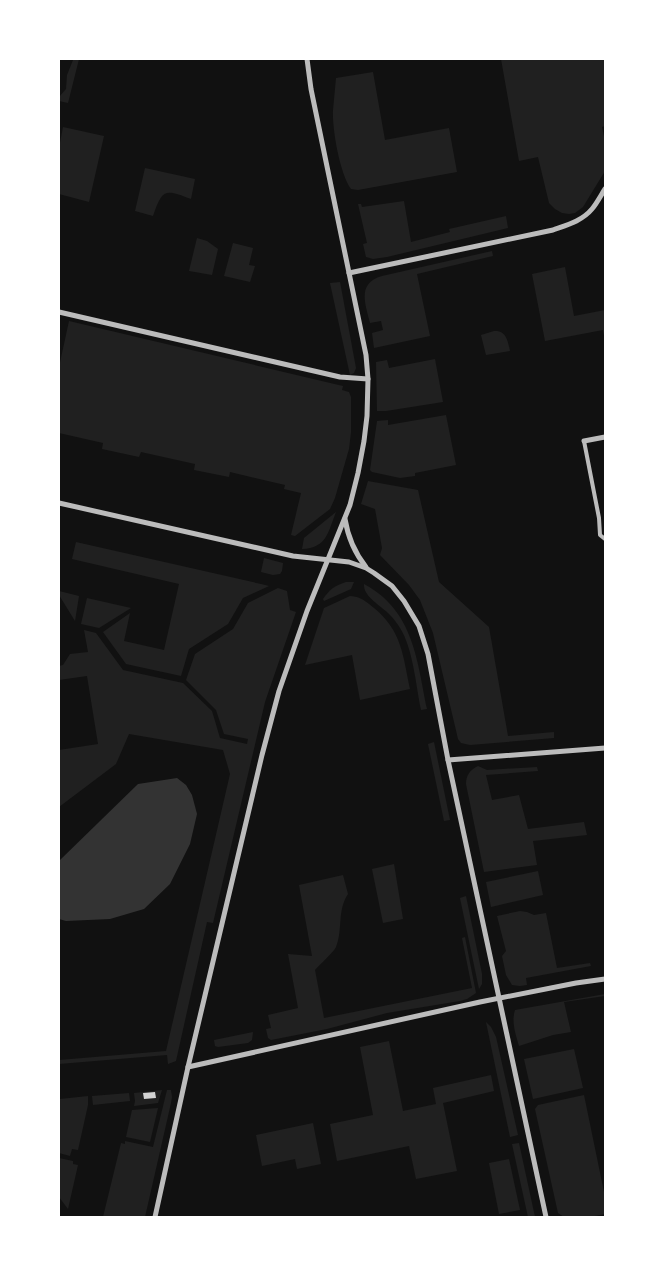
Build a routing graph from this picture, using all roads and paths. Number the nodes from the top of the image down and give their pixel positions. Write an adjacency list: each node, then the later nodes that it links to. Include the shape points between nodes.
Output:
1 (307, 59): 3 (street)
2 (605, 189): 3 (street, via 582,218 553,230)
3 (349, 273): 5 (street)
4 (59, 312): 5 (street, via 340,377)
5 (368, 378): 9 (street, via 364,441 350,505)
6 (605, 437): 7 (street)
7 (584, 441): 10 (lane, via 600,535)
8 (59, 503): 11 (street, via 293,556)
9 (344, 518): 11 (street); 12 (street, via 351,545)
10 (605, 539)
11 (328, 559): 12 (street); 17 (street, via 279,690)
12 (366, 568): 14 (street, via 392,586 419,626 428,654)
13 (605, 748): 14 (street)
14 (448, 760): 16 (street)
15 (605, 979): 16 (street)
16 (499, 998): 17 (street); 19 (street)
17 (188, 1067): 18 (street)
18 (155, 1217)
19 (546, 1217)

